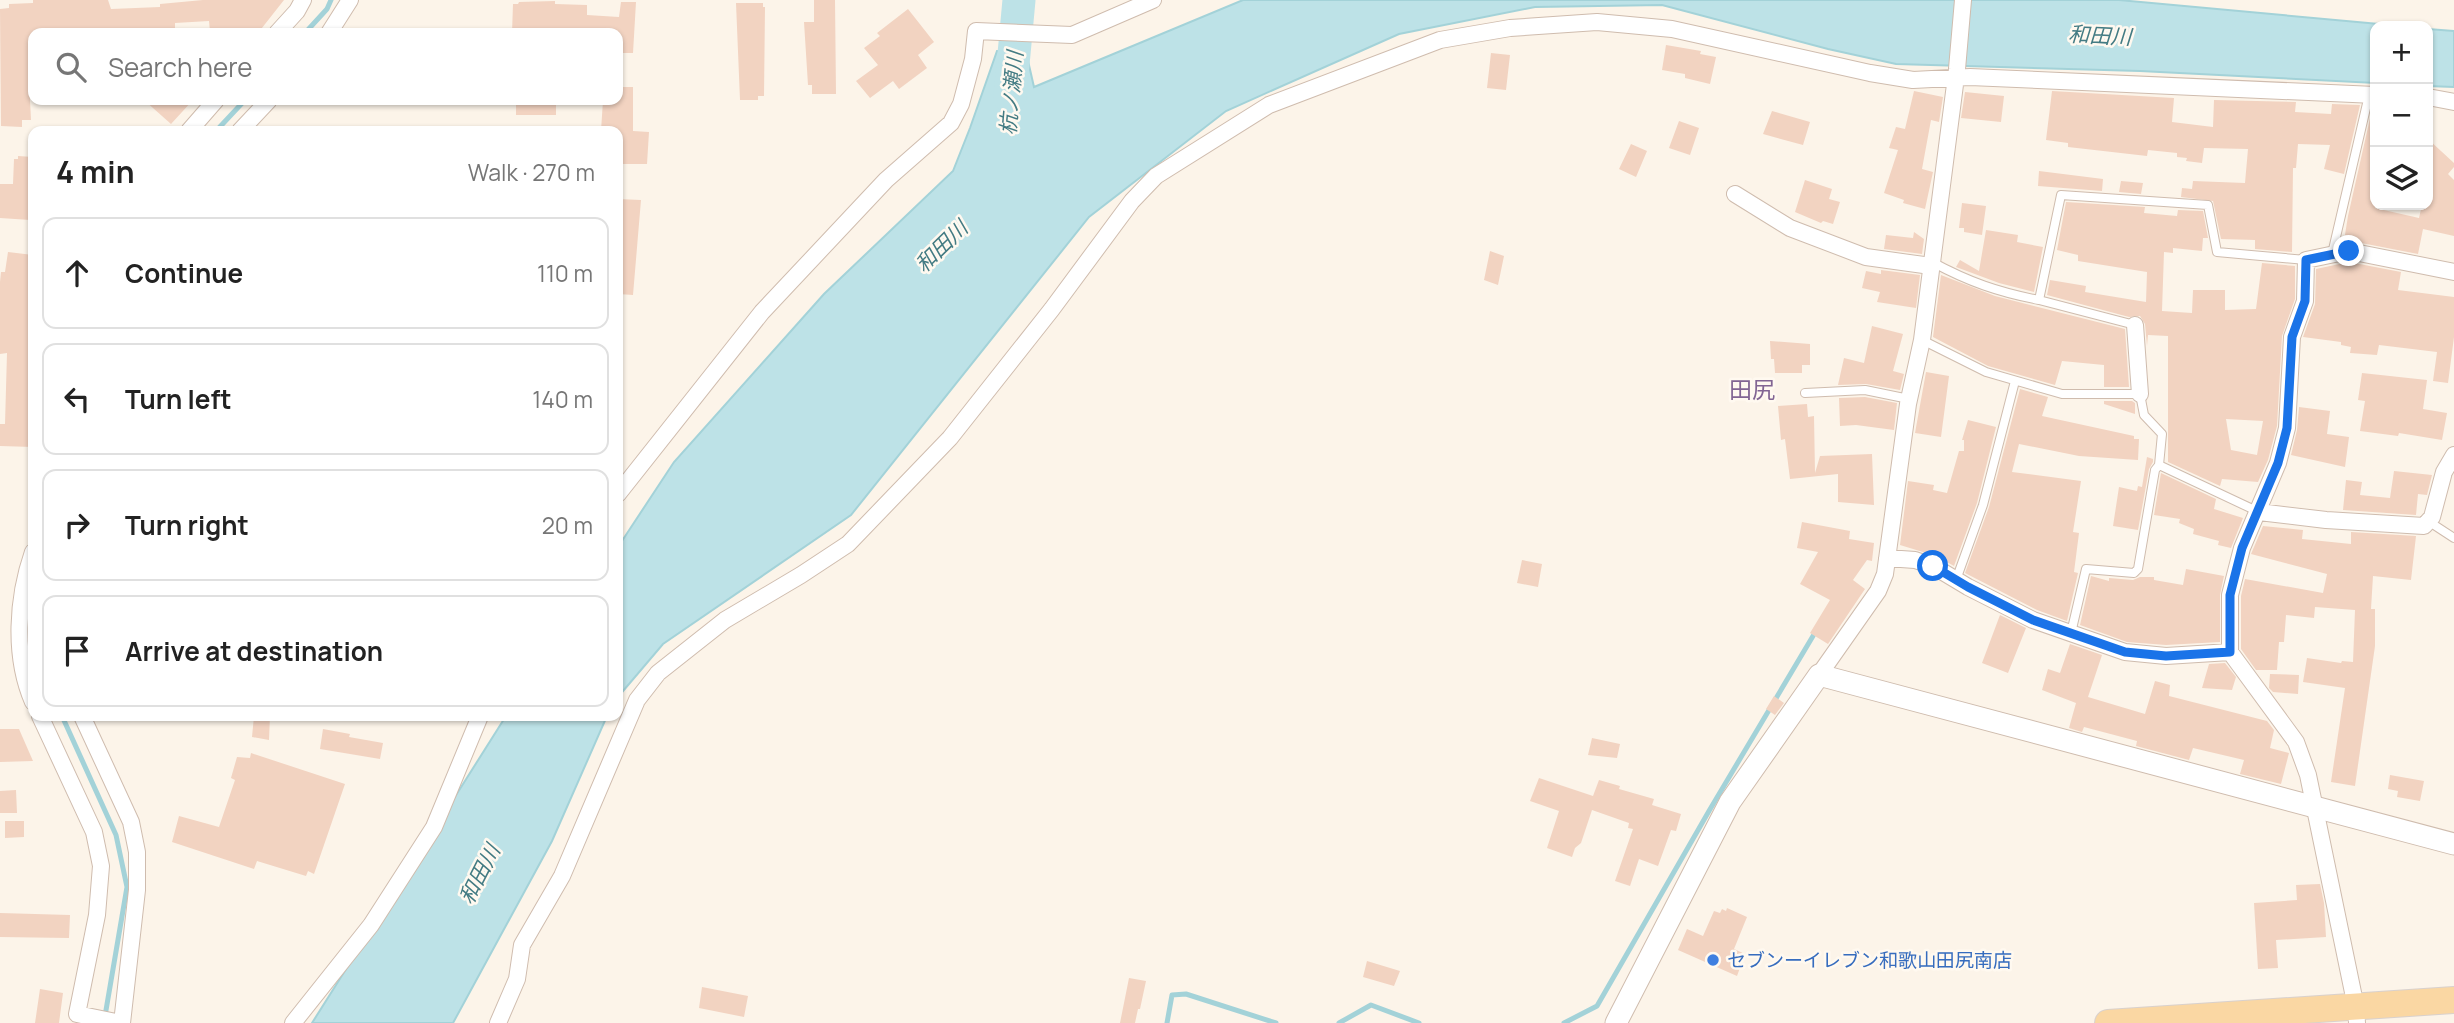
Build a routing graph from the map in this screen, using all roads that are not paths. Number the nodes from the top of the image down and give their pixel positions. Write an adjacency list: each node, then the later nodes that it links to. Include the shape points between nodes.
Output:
1 (303, 0): 5 (street)
2 (350, 0): 6 (street)
3 (1153, 0): 30 (street, via 1072,35 976,31 961,104 951,123 886,180 762,312)
4 (1964, 0): 7 (street)
5 (282, 28)
6 (332, 28)
7 (1956, 74): 8 (street); 19 (street); 50 (street, via 1913,80 1672,29 1597,22 1510,28 1440,40 1269,105 1156,176 950,438 848,544 725,620 658,673 644,691 562,876 522,945 517,979)
8 (2370, 95)
9 (2433, 98): 10 (street)
10 (2454, 102)
11 (2370, 103): 17 (lane)
12 (212, 105): 14 (street)
13 (264, 105): 15 (street)
14 (193, 126)
15 (245, 126)
16 (1735, 194): 19 (street, via 1790,228 1866,257)
17 (2332, 254): 18 (street); 20 (street, via 2372,254)
18 (2306, 260): 21 (lane, via 2217,252 2208,205 2061,195); 31 (street, via 2305,301 2292,337 2287,428)
19 (1932, 263): 21 (lane, via 1998,292); 23 (street)
20 (2454, 272)
21 (2039, 300): 22 (lane)
22 (2134, 325): 26 (street)
23 (1922, 340): 24 (lane); 27 (street)
24 (2015, 381): 26 (lane, via 2062,394); 36 (lane, via 1983,505)
25 (1805, 393): 27 (lane, via 1864,390)
26 (2140, 394): 29 (lane, via 2144,415 2162,434)
27 (1909, 399): 34 (street)
28 (2454, 455): 32 (street)
29 (2159, 465): 31 (lane); 37 (lane, via 2138,569 2134,573 2087,569)
30 (623, 486)
31 (2259, 512): 32 (street, via 2397,525 2424,526); 38 (street, via 2242,548 2230,595)
32 (2428, 521): 33 (lane)
33 (2454, 538)
34 (1887, 558): 36 (street, via 1915,560); 39 (street, via 1878,591)
35 (28, 571): 40 (street, via 20,650)
36 (1956, 580): 37 (street, via 2033,620)
37 (2071, 633): 38 (street, via 2125,652 2166,656)
38 (2230, 652): 44 (street, via 2296,742)
39 (1819, 675): 44 (street); 51 (street, via 1730,802)
40 (28, 688)
41 (42, 721): 48 (street, via 93,832 101,866 97,915 77,1014)
42 (84, 721): 48 (street, via 131,822 137,852)
43 (478, 721): 49 (street, via 434,827 371,925)
44 (2314, 807): 45 (street); 47 (street)
45 (2454, 844)
46 (2454, 1000): 47 (main road)
47 (2356, 1015): 52 (main road)
48 (122, 1023)
49 (293, 1023)
50 (498, 1023)
51 (1616, 1023)
52 (2108, 1023)

